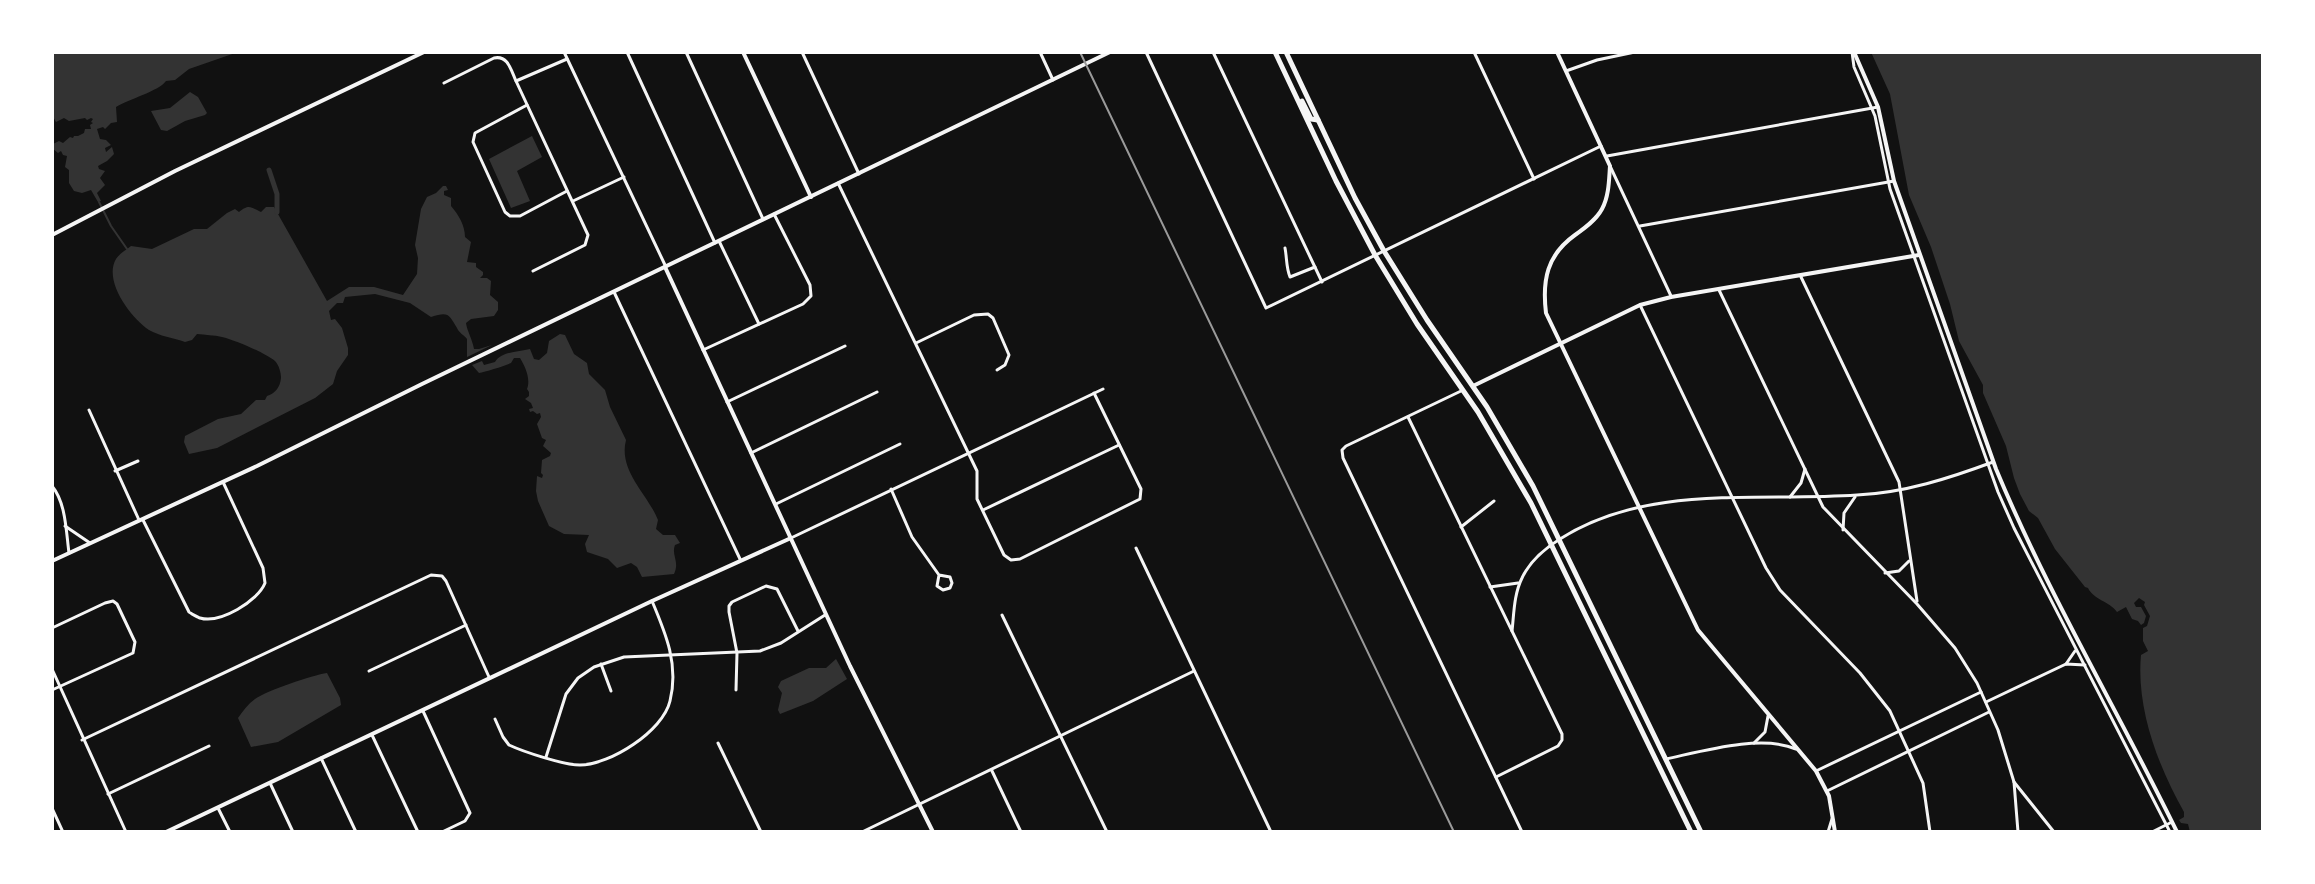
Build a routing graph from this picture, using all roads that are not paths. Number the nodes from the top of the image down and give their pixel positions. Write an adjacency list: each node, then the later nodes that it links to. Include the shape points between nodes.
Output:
1 (424, 52): 40 (street)
2 (564, 52): 17 (street)
3 (627, 52): 41 (street)
4 (686, 52): 38 (street)
5 (743, 52): 35 (street)
6 (802, 52): 29 (street)
7 (1040, 52): 19 (street)
8 (1110, 52): 19 (street)
9 (1146, 52): 50 (street, via 1266,308)
10 (1213, 52): 47 (street)
11 (1275, 52): 22 (main road)
12 (1286, 52): 25 (main road)
13 (1474, 52): 31 (street)
14 (1557, 52): 18 (street)
15 (1635, 52): 18 (street)
16 (1853, 52): 24 (street)
17 (567, 59): 20 (street); 30 (street)
18 (1566, 71): 26 (street)
19 (1053, 80): 29 (street)
20 (516, 81): 21 (street, via 500,57); 23 (street)
21 (444, 83)
22 (1293, 91): 25 (main road, via 1311,119); 44 (main road)
23 (527, 105): 34 (street); 34 (street, via 475,133 473,142 505,212 520,216)
24 (1875, 107): 27 (street); 32 (street)
25 (1318, 120): 43 (main road)
26 (1601, 146): 27 (street); 31 (street)
27 (1606, 156): 28 (street)
28 (1610, 166): 39 (street); 57 (street, via 1604,207 1556,252 1545,276 1546,313)
29 (859, 174): 33 (street)
30 (624, 177): 36 (street); 46 (street)
31 (1535, 179): 43 (street)
32 (1891, 181): 39 (street); 45 (street)
33 (838, 183): 35 (street); 56 (street)
34 (567, 191): 36 (street)
35 (811, 197): 37 (street)
36 (572, 202): 48 (street, via 588,235 585,245)
37 (774, 214): 38 (street); 55 (street, via 811,296)
38 (763, 220): 41 (street)
39 (1640, 226): 53 (street)
40 (52, 235)
41 (717, 242): 46 (street); 55 (street)
42 (1285, 248): 47 (street, via 1290,277)
43 (1384, 251): 44 (street); 62 (main road)
44 (1375, 255): 50 (street); 61 (main road)
45 (1916, 255): 49 (street); 76 (street)
46 (665, 267): 52 (street); 59 (street)
47 (1315, 267): 50 (street)
48 (533, 271)
49 (1801, 277): 51 (street); 82 (street)
50 (1322, 282)
51 (1719, 290): 53 (street); 77 (street)
52 (614, 292): 79 (street); 103 (street)
53 (1671, 297): 54 (street)
54 (1640, 305): 57 (street); 85 (street)
55 (759, 324): 59 (street)
56 (916, 343): 60 (street, via 974,315 988,314 1008,348 1005,365); 74 (street)
57 (1560, 344): 62 (street); 89 (street)
58 (845, 346): 68 (street)
59 (703, 350): 68 (street)
60 (997, 370)
61 (1456, 379): 62 (main road); 64 (main road)
62 (1473, 386): 67 (main road)
63 (1103, 389): 66 (street)
64 (1463, 390): 67 (main road); 70 (street); 98 (main road)
65 (877, 392): 73 (street)
66 (1094, 393): 72 (street); 74 (street)
67 (1480, 398): 96 (main road)
68 (727, 402): 73 (street)
69 (89, 410): 78 (street)
70 (1408, 417): 93 (street); 154 (street, via 1346,446 1343,458)
71 (900, 444): 88 (street)
72 (1119, 445): 90 (street); 90 (street, via 1141,489 1140,499 1033,553 1015,561 1006,557)
73 (751, 453): 88 (street)
74 (969, 454): 81 (street); 90 (street)
75 (138, 461): 78 (street)
76 (1990, 463): 82 (street); 116 (street); 117 (street, via 2014,528)
77 (1805, 467): 83 (street); 86 (street)
78 (115, 471): 91 (street)
79 (223, 482): 91 (street); 91 (street, via 265,583 257,597 230,612 208,619 189,612)
80 (52, 486): 92 (street)
81 (891, 489): 95 (street); 105 (street, via 912,537)
82 (1901, 490): 84 (street); 101 (street)
83 (1818, 496): 84 (street); 86 (street); 94 (street)
84 (1856, 496): 94 (street, via 1844,513)
85 (1732, 497): 86 (street); 89 (street); 140 (street, via 1780,590 1860,673)
86 (1790, 497)
87 (1494, 501): 93 (street)
88 (776, 504): 95 (street)
89 (1639, 507): 96 (street, via 1606,516); 137 (street, via 1698,630)
90 (983, 510)
91 (140, 520): 97 (street)
92 (65, 526): 97 (street); 100 (street)
93 (1461, 527): 107 (street)
94 (1843, 530): 104 (street)
95 (791, 538): 103 (street); 110 (street)
96 (1560, 539): 98 (street); 130 (main road)
97 (90, 543): 100 (street)
98 (1552, 544): 106 (street, via 1538,554); 128 (main road)
99 (1136, 548): 126 (street)
100 (69, 553): 102 (street)
101 (1910, 559): 104 (street, via 1899,571); 109 (street)
102 (52, 561)
103 (741, 561): 108 (street)
104 (1885, 573): 109 (street)
105 (939, 575)
106 (1520, 583): 107 (street); 115 (street)
107 (1490, 587): 115 (street)
108 (652, 601): 119 (street); 127 (street)
109 (1917, 604): 134 (street, via 1955,648)
110 (827, 614): 114 (street); 159 (street)
111 (1002, 615): 142 (street)
112 (466, 625): 125 (street); 127 (street); 143 (street, via 446,581 431,575)
113 (52, 628): 129 (street, via 113,601 135,642 133,653)
114 (798, 631): 118 (street, via 768,648); 118 (street, via 777,589 766,586 729,606)
115 (1512, 631): 154 (street, via 1562,740)
116 (2080, 643): 117 (street); 123 (street)
117 (2076, 649): 121 (street); 122 (street)
118 (737, 653): 119 (street); 132 (street)
119 (673, 656): 120 (street, via 624,657); 149 (street, via 670,706 652,732 595,763)
120 (601, 664): 133 (street); 149 (street, via 578,678 566,694)
121 (2066, 664): 122 (street); 135 (street)
122 (2084, 665): 123 (street); 164 (street)
123 (2091, 665): 163 (street)
124 (52, 669): 129 (street)
125 (369, 671)
126 (1194, 671): 142 (street); 178 (street)
127 (490, 679): 136 (street)
128 (1617, 680): 130 (main road); 180 (main road)
129 (59, 687): 131 (street); 143 (street)
130 (1632, 687): 151 (main road)
131 (52, 690)
132 (736, 690)
133 (611, 691)
134 (1981, 692): 135 (street); 140 (street)
135 (1986, 702): 138 (street)
136 (423, 711): 141 (street); 172 (street, via 470,813)
137 (1768, 711): 145 (street, via 1765,732); 147 (street)
138 (1990, 712): 148 (street); 155 (street)
139 (495, 719): 149 (street, via 509,745)
140 (1899, 731): 148 (street); 153 (street)
141 (372, 735): 150 (street); 171 (street)
142 (1061, 737): 152 (street); 177 (street)
143 (82, 740): 158 (street)
144 (718, 743): 173 (street)
145 (1754, 743): 147 (street); 151 (street)
146 (209, 746): 158 (street)
147 (1800, 750): 153 (street)
148 (1909, 750): 157 (street); 184 (street, via 1923,783)
149 (546, 757)
150 (321, 758): 156 (street); 170 (street)
151 (1666, 759): 181 (main road)
152 (992, 770): 159 (street); 176 (street)
153 (1816, 771): 157 (street)
154 (1496, 777): 179 (street)
155 (2014, 782): 185 (street); 186 (street)
156 (270, 783): 161 (street); 169 (street)
157 (1827, 791): 162 (street)
158 (108, 794): 166 (street)
159 (920, 804): 174 (street); 175 (street)
160 (52, 808): 165 (street)
161 (218, 808): 167 (street); 168 (street)
162 (1832, 819): 182 (street); 183 (street)
163 (2172, 822): 164 (street); 189 (street)
164 (2166, 825): 187 (street); 188 (street)
165 (63, 832)
166 (126, 832)
167 (166, 832)
168 (230, 832)
169 (293, 832)
170 (356, 832)
171 (418, 832)
172 (442, 832)
173 (761, 832)
174 (862, 832)
175 (933, 832)
176 (1021, 832)
177 (1107, 832)
178 (1271, 832)
179 (1522, 832)
180 (1691, 832)
181 (1701, 832)
182 (1828, 832)
183 (1835, 832)
184 (1930, 832)
185 (2018, 832)
186 (2054, 832)
187 (2152, 832)
188 (2170, 832)
189 (2177, 832)

